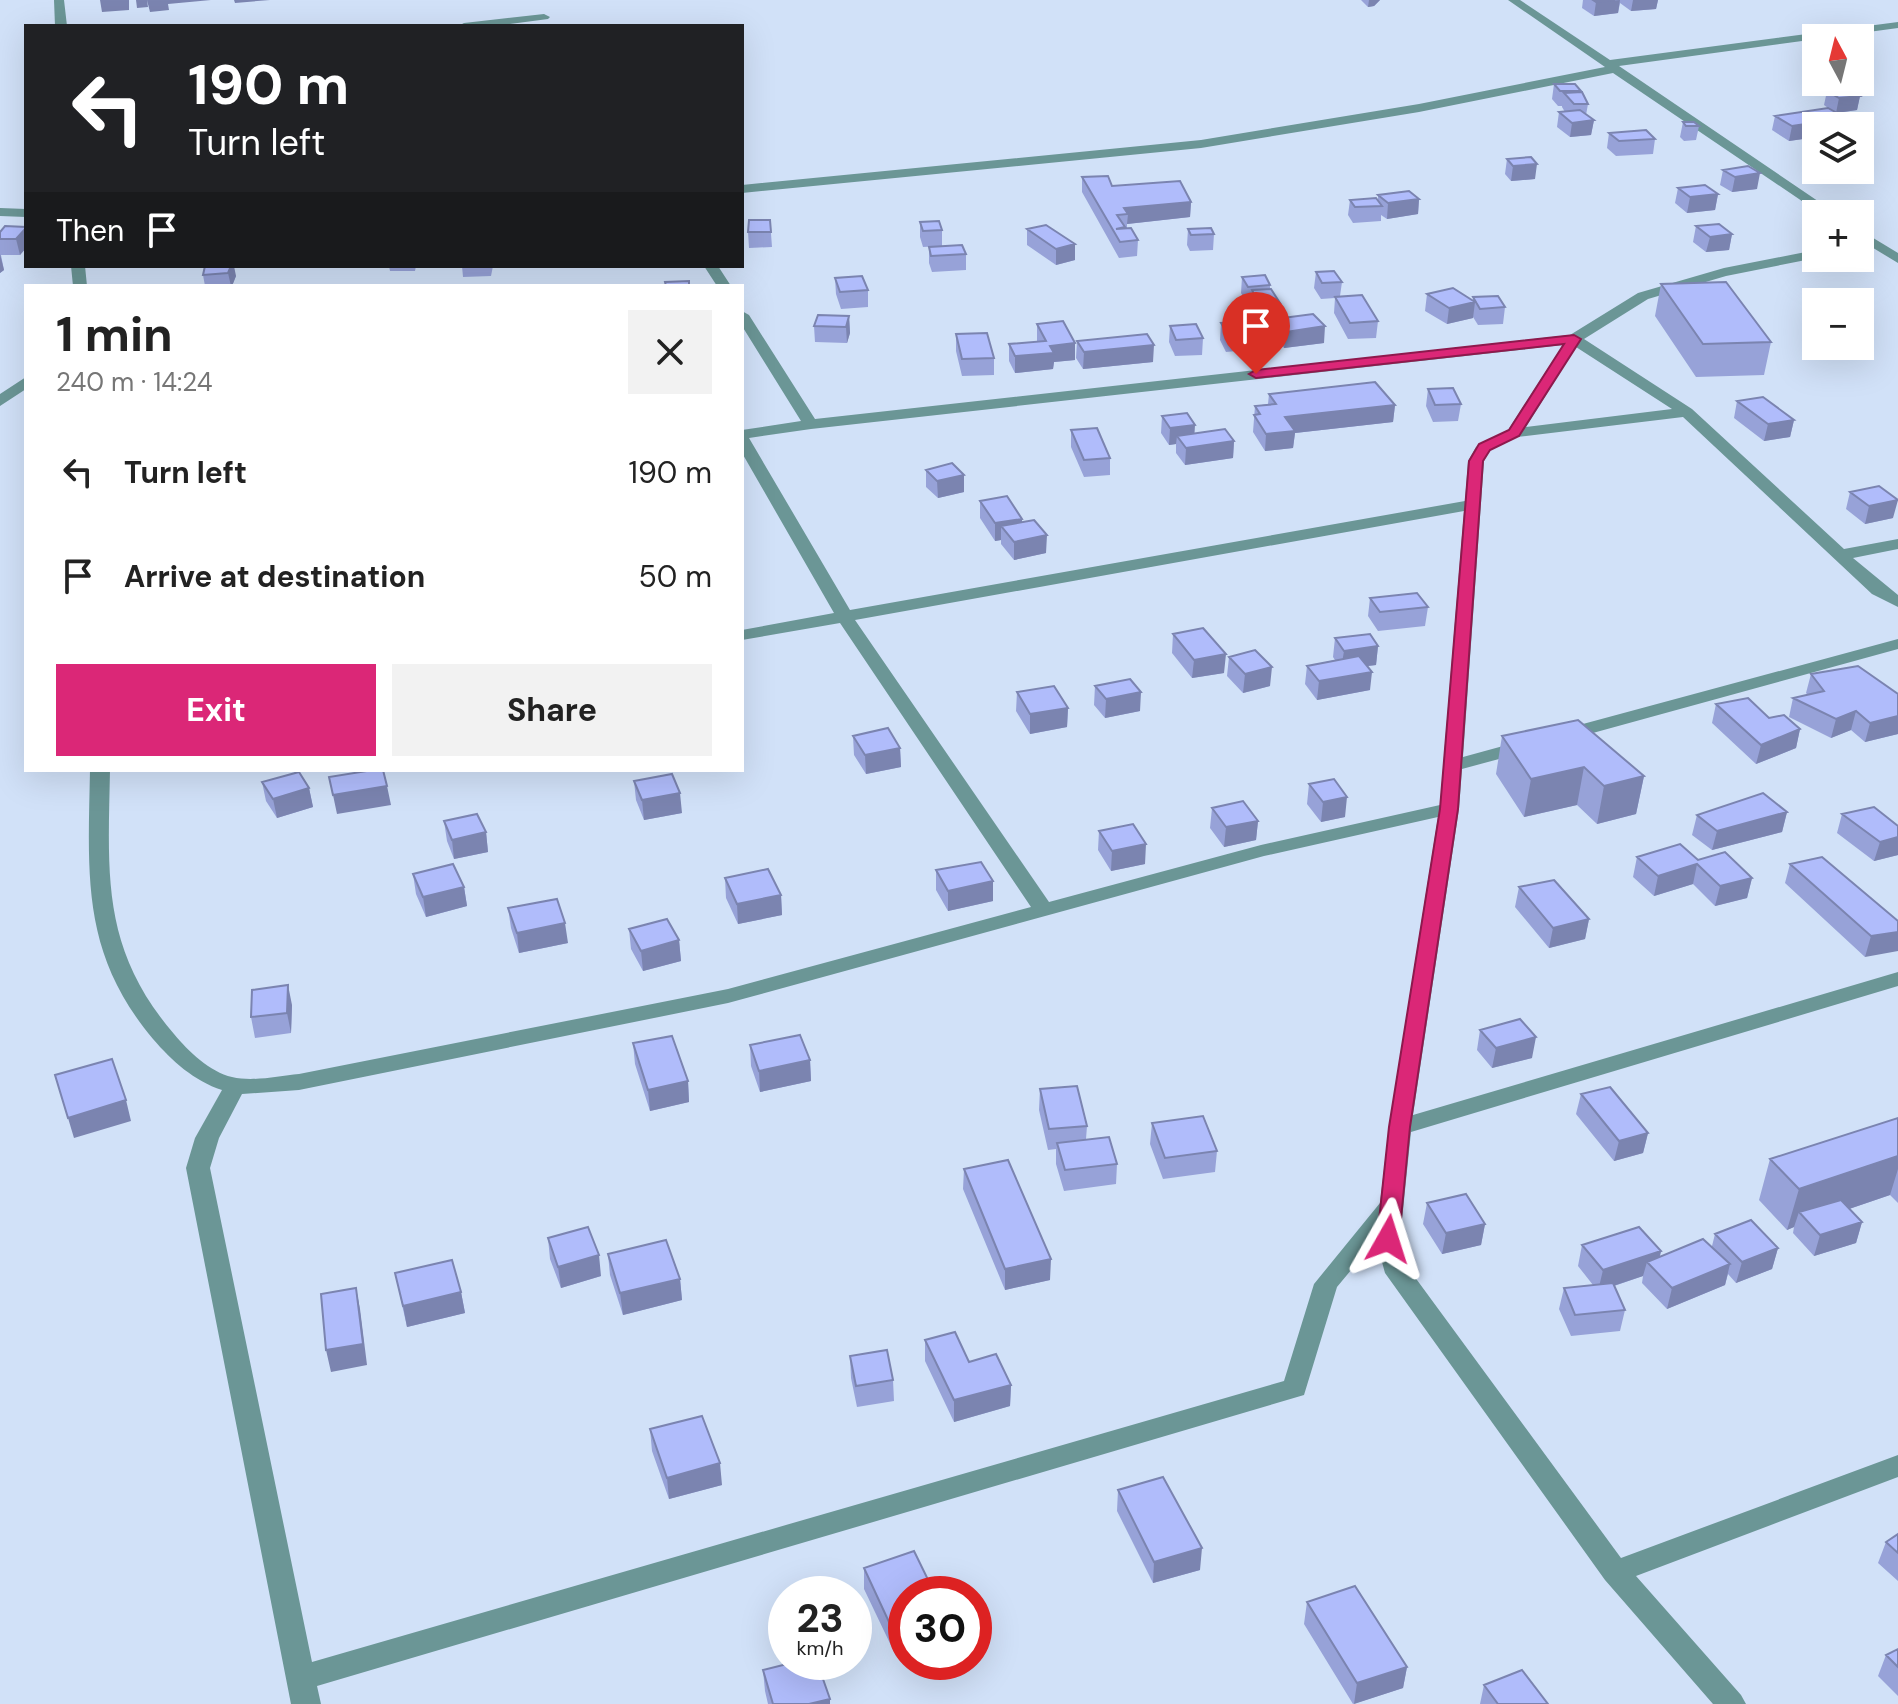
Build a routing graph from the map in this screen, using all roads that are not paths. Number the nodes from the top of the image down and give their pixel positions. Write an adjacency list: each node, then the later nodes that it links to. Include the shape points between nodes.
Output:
1 (59, 0): 5 (street)
2 (532, 0): 4 (street)
3 (1513, 0): 8 (street)
4 (547, 22): 6 (street)
5 (61, 24)
6 (506, 24)
7 (1898, 25): 8 (street)
8 (1611, 67): 9 (street, via 1419,108 1201,144); 10 (street)
9 (744, 189)
10 (1809, 200)
11 (0, 212): 12 (street)
12 (24, 213)
13 (1898, 239): 14 (street)
14 (1874, 240)
15 (1874, 246): 17 (street)
16 (1802, 257): 19 (street, via 1643,296)
17 (1898, 259)
18 (744, 318): 23 (street)
19 (1574, 339): 22 (street); 23 (street); 24 (street)
20 (24, 383): 21 (street)
21 (0, 401)
22 (1687, 412): 24 (street); 29 (street)
23 (811, 424): 25 (street)
24 (1514, 433): 27 (street, via 1484,447 1476,461)
25 (744, 437)
26 (744, 441): 31 (street)
27 (1473, 504): 31 (street); 34 (street)
28 (1898, 544): 29 (street)
29 (1841, 555): 30 (street)
30 (1898, 602)
31 (844, 616): 32 (street); 37 (street)
32 (744, 635)
33 (1898, 644): 34 (street)
34 (1452, 766): 36 (street)
35 (100, 772): 39 (street, via 98,901 120,978 156,1029 195,1069)
36 (1449, 809): 37 (street, via 1261,851); 40 (street)
37 (1045, 912): 39 (street, via 728,996 299,1082)
38 (1898, 979): 40 (street)
39 (235, 1086): 44 (street, via 207,1138 198,1168)
40 (1400, 1127): 41 (street)
41 (1392, 1205): 43 (street, via 1388,1239 1394,1267); 44 (street, via 1326,1284 1295,1388)
42 (1898, 1466): 43 (street)
43 (1615, 1572): 45 (street)
44 (304, 1691)
45 (1731, 1704)

